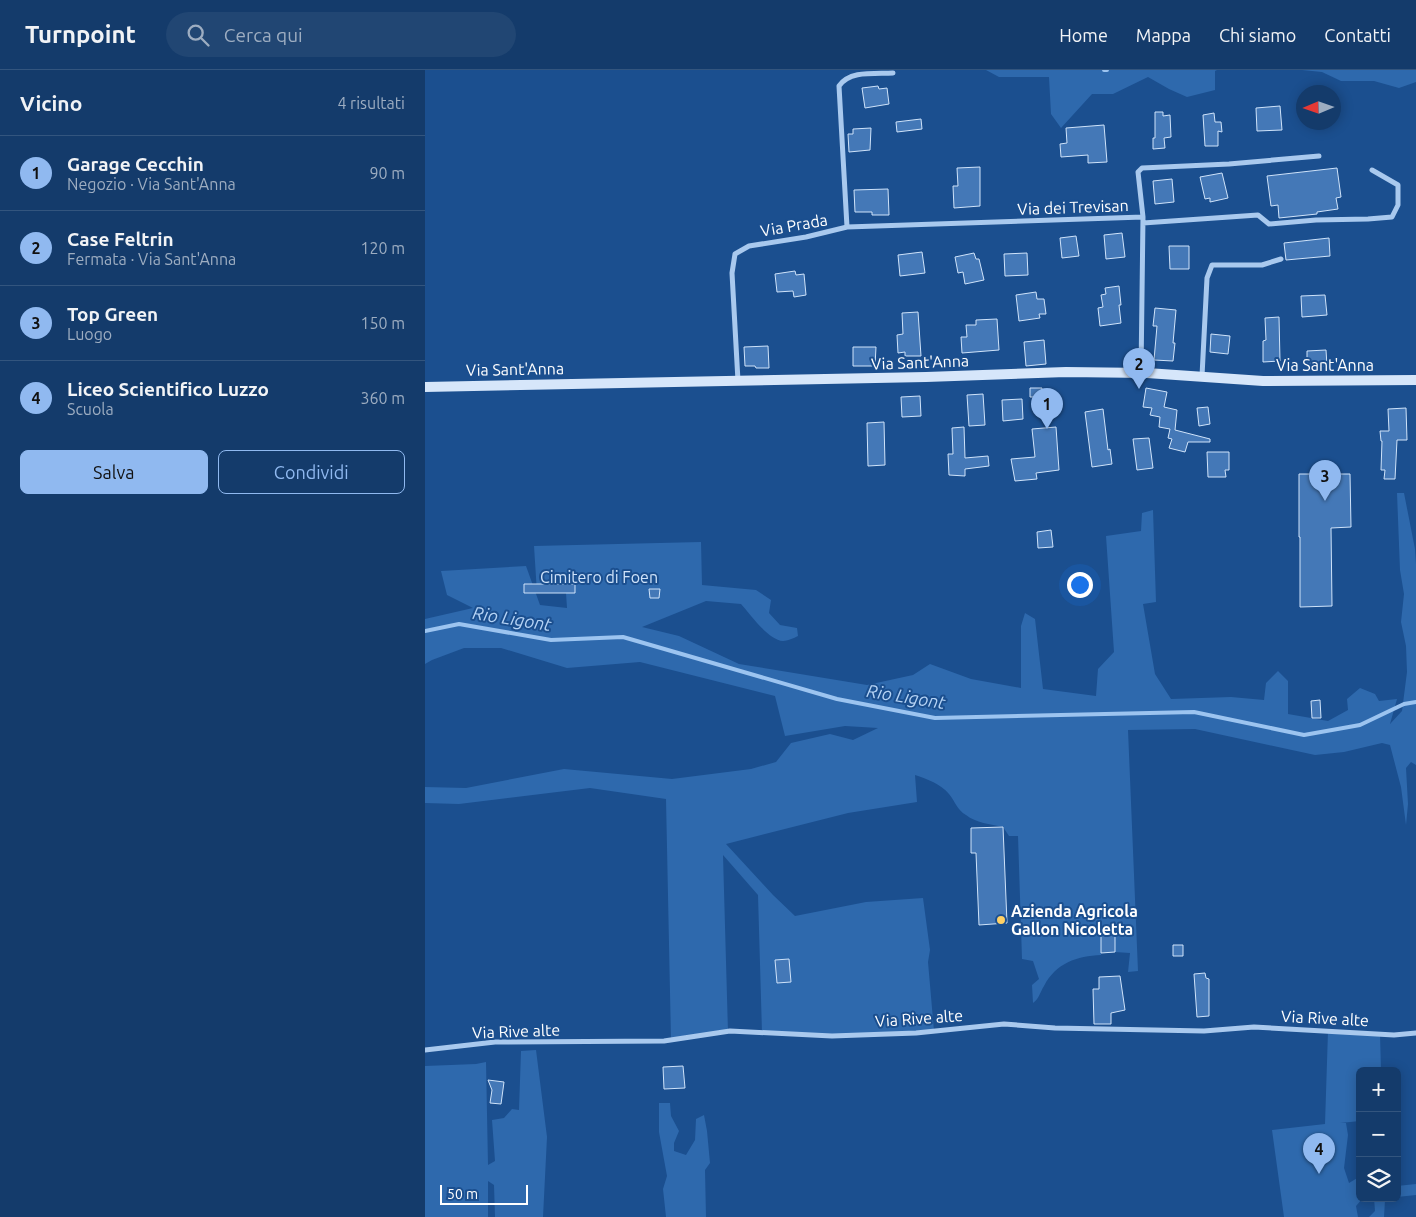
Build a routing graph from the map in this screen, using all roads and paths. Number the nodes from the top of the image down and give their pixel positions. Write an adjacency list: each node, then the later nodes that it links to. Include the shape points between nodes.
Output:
1 (893, 73): 5 (street, Via Prada, via 851,76 839,86)
2 (1319, 156): 4 (street, via 1141,168 1138,172)
3 (1372, 170): 4 (street, via 1398,185 1398,205 1392,217 1269,224 1258,215)
4 (1143, 220): 5 (street, Via dei Trevisan); 7 (street, Via dei Trevisan)
5 (847, 227): 10 (street, Via Prada, via 749,246 735,254 732,272)
6 (1281, 259): 8 (street, via 1261,266 1212,265 1207,278)
7 (1141, 372): 8 (main road, Via Sant'Anna); 10 (main road, Via Sant'Anna)
8 (1202, 376): 9 (main road, Via Sant'Anna, via 1263,381)
9 (1416, 380)
10 (738, 382): 11 (main road, Via Sant'Anna)
11 (425, 386)
12 (1416, 1033): 13 (street, Via Rive alte, via 1254,1027 1204,1031 1065,1028 1004,1024 916,1033 832,1036 730,1031 664,1041 495,1042)
13 (425, 1050)

